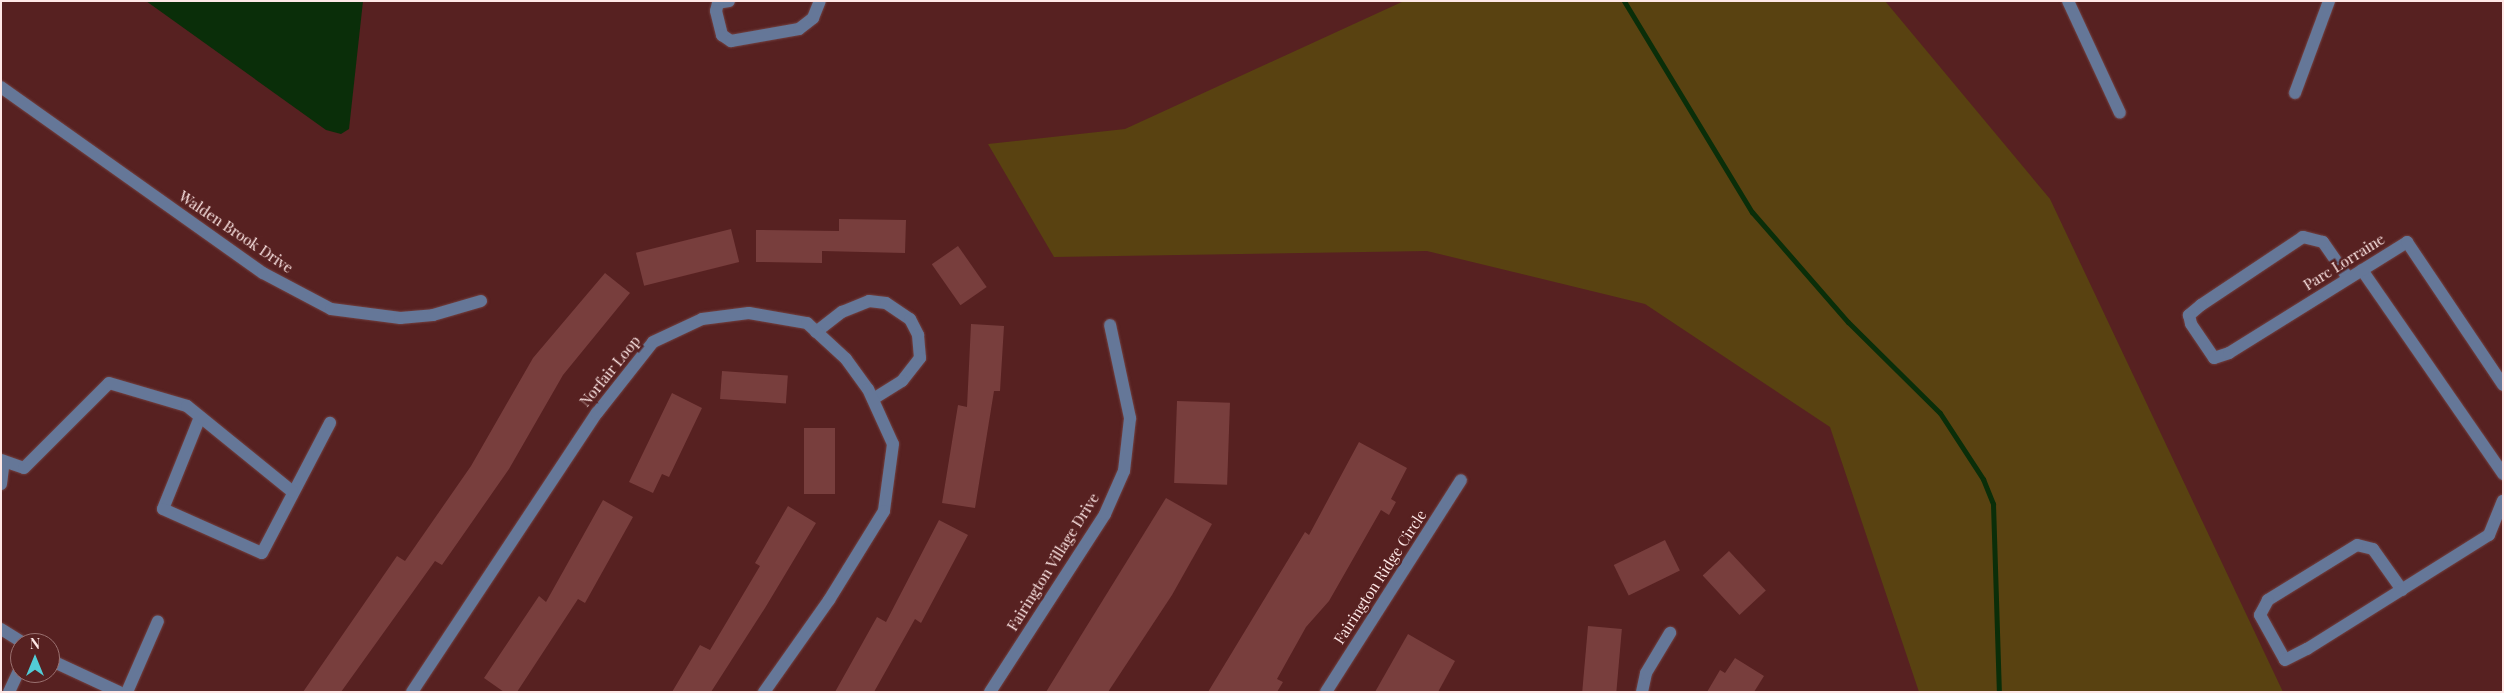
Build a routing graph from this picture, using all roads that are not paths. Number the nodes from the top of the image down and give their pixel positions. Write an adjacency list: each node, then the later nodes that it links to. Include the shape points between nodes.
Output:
1 (729, 1): 2 (street, via 718,3 716,11 722,35 731,41 799,29 813,18)
2 (819, 1)
3 (2068, 1): 7 (street)
4 (2329, 1): 6 (street)
5 (1, 87): 10 (street, Walden Brook Drive, via 263,274 331,309 400,318 433,315)
6 (2295, 93)
7 (2120, 113)
8 (2362, 270): 9 (street, Parc Lorraine); 13 (street, Parc Lorraine, via 2407,242); 18 (street)
9 (2348, 278): 9 (street, Parc Lorraine, via 2229,353 2214,358 2190,315 2303,237 2323,242)
10 (481, 300)
11 (1110, 325): 31 (street, Fairington Village Drive, via 1130,418 1124,471 1105,514)
12 (816, 332): 14 (street, Norfair Loop, via 846,359); 14 (street, via 842,312 869,301 886,304 910,319 918,335 920,358 902,380); 29 (street, Norfair Loop, via 807,324 749,313 702,319 653,342 597,413)
13 (2503, 385)
14 (873, 399): 30 (street, Norfair Loop, via 893,444 884,511 829,600)
15 (200, 417): 17 (street, via 187,406 109,384 24,468); 21 (street); 21 (street, via 164,509 262,553)
16 (330, 423): 21 (street)
17 (3, 460): 20 (street)
18 (2503, 474)
19 (1461, 480): 32 (street, Fairington Ridge Circle)
20 (1, 484)
21 (292, 492)
22 (2503, 501): 23 (street, via 2489,535)
23 (2402, 590): 23 (street, via 2285,660 2260,615 2268,600 2357,545 2373,549)
24 (158, 621): 28 (street)
25 (1670, 633): 33 (street, via 1646,673)
26 (60, 665): 27 (street)
27 (119, 692)
28 (127, 692)
29 (412, 692)
30 (764, 692)
31 (990, 692)
32 (1326, 692)
33 (1642, 692)

